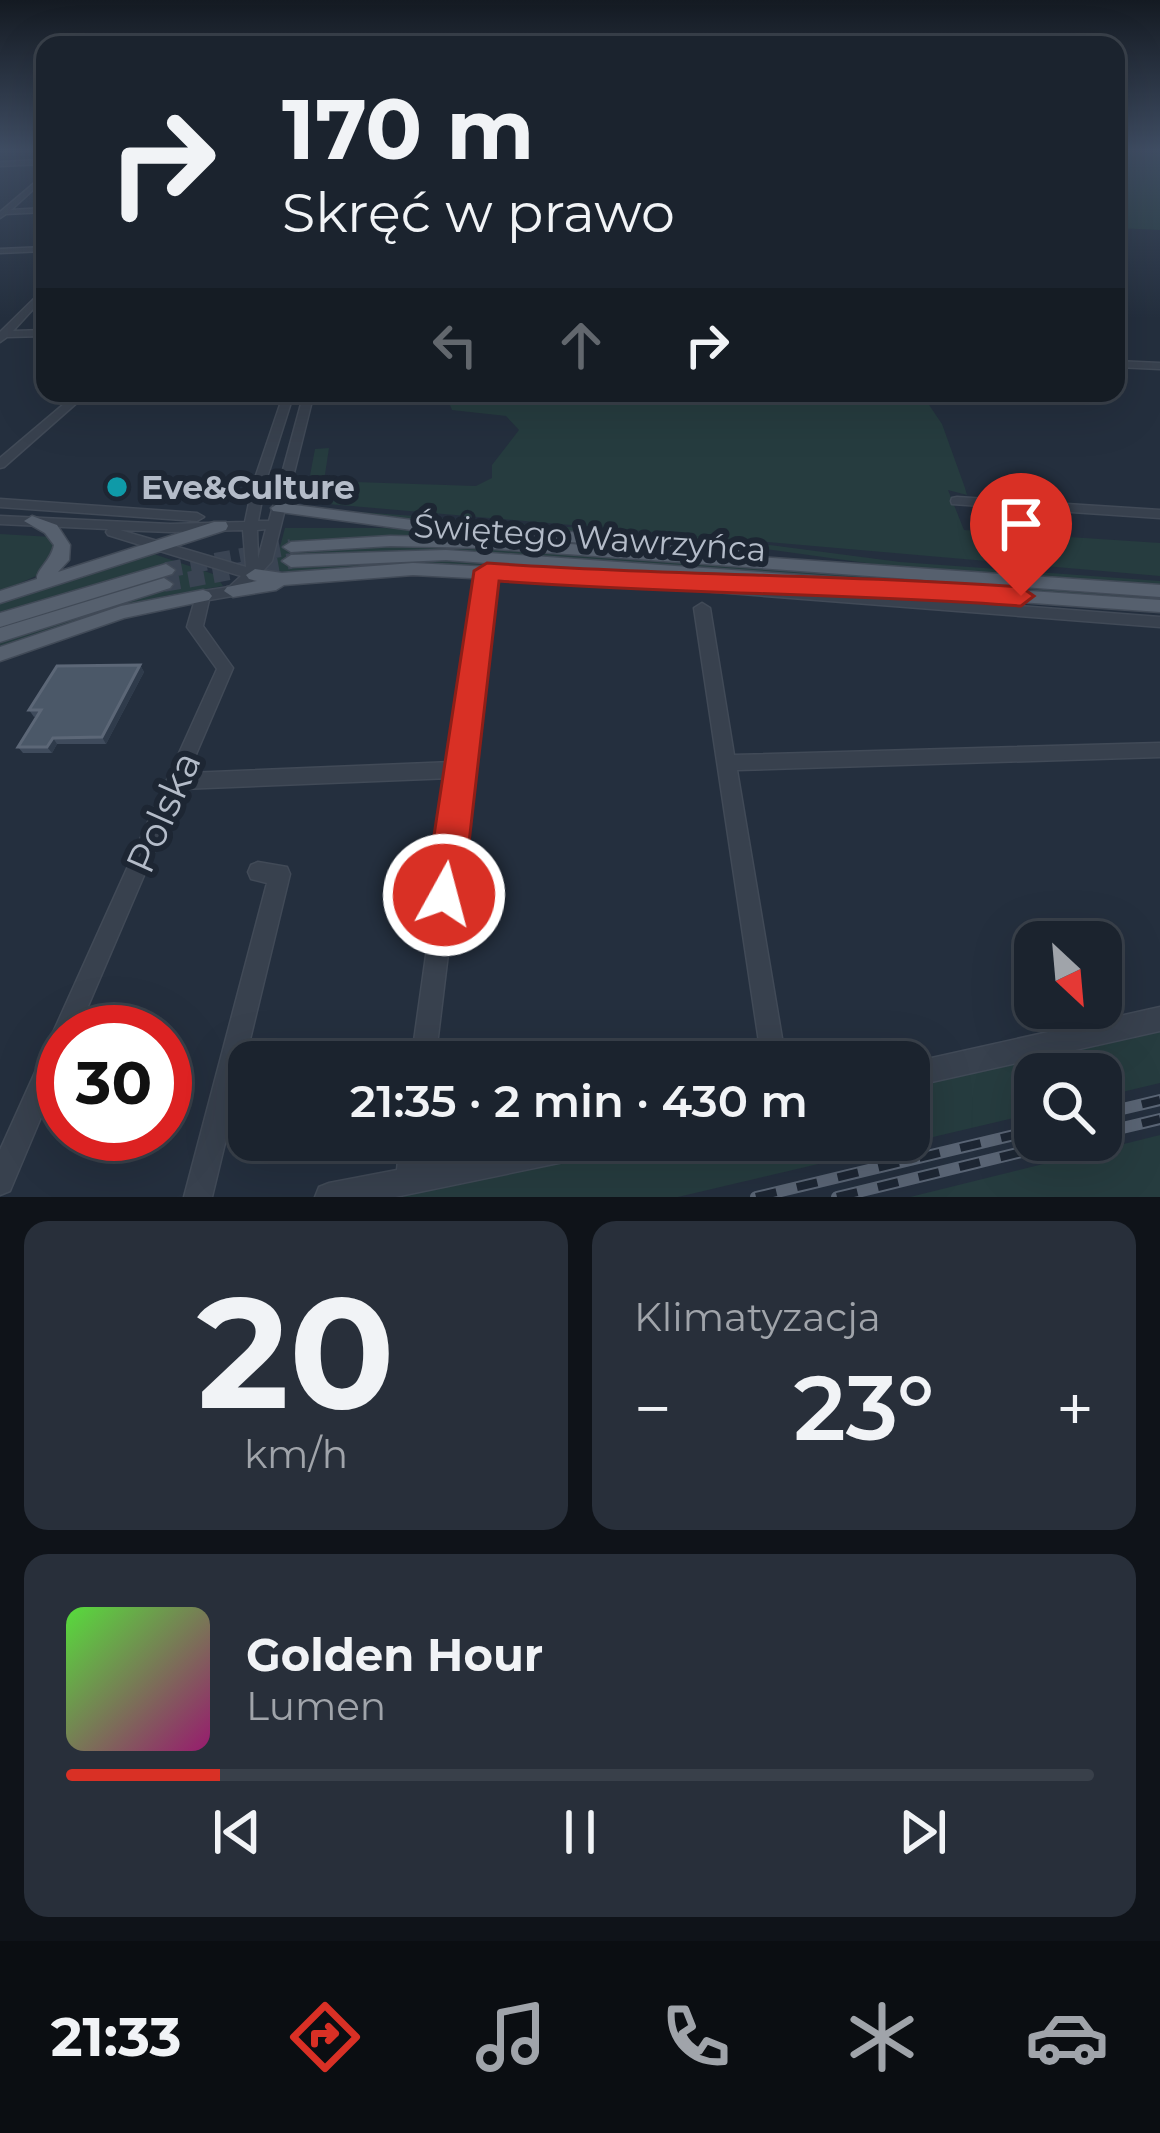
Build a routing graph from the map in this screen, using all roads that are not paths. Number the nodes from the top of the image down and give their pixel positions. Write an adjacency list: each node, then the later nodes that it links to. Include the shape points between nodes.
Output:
1 (36, 211): 2 (street)
2 (2, 214)
3 (36, 249): 4 (street)
4 (0, 251)
5 (36, 300): 7 (street)
6 (36, 334): 7 (street)
7 (2, 336)
8 (1125, 364): 9 (street)
9 (1160, 366)
10 (72, 402): 13 (street)
11 (286, 402): 19 (street)
12 (307, 402): 18 (street)
13 (0, 464)
14 (957, 501): 16 (street)
15 (0, 503): 17 (street)
16 (1160, 514)
17 (197, 517)
18 (277, 517): 19 (street); 27 (main road, via 716,547); 28 (street)
19 (254, 518): 23 (street); 28 (street, via 248,553)
20 (0, 520): 21 (street)
21 (32, 521): 22 (street); 31 (main road, via 54,532 62,555)
22 (87, 525): 23 (street); 24 (street)
23 (223, 525): 24 (main road)
24 (158, 542): 28 (street); 31 (main road)
25 (291, 562): 26 (main road); 27 (main road, Świętego Wawrzyńca, via 460,542); 28 (main road); 30 (main road, Świętego Wawrzyńca, via 446,555); 32 (main road)
26 (487, 571): 29 (main road); 44 (street)
27 (866, 571): 33 (main road)
28 (255, 575): 32 (street)
29 (681, 585): 30 (main road); 39 (street)
30 (886, 586): 36 (main road)
31 (21, 589): 35 (main road)
32 (232, 590): 34 (street)
33 (1160, 591)
34 (203, 596): 41 (main road, via 121,612); 45 (street, Polska, via 195,627 225,668)
35 (0, 597)
36 (1160, 607)
37 (701, 608): 43 (street)
38 (0, 620): 40 (main road, via 165,577)
39 (1160, 622)
40 (0, 635)
41 (0, 654)
42 (1160, 750): 43 (street)
43 (725, 763): 50 (street)
44 (460, 770): 45 (street); 49 (street)
45 (177, 781): 47 (street, Polska)
46 (258, 872): 57 (street, via 280,874)
47 (77, 1005)
48 (1160, 1019): 51 (street)
49 (426, 1041)
50 (771, 1041)
51 (930, 1070)
52 (36, 1098): 56 (street, Polska)
53 (411, 1161): 55 (street)
54 (500, 1161): 55 (street)
55 (409, 1179): 58 (street)
56 (0, 1181)
57 (198, 1197)
58 (329, 1197)

